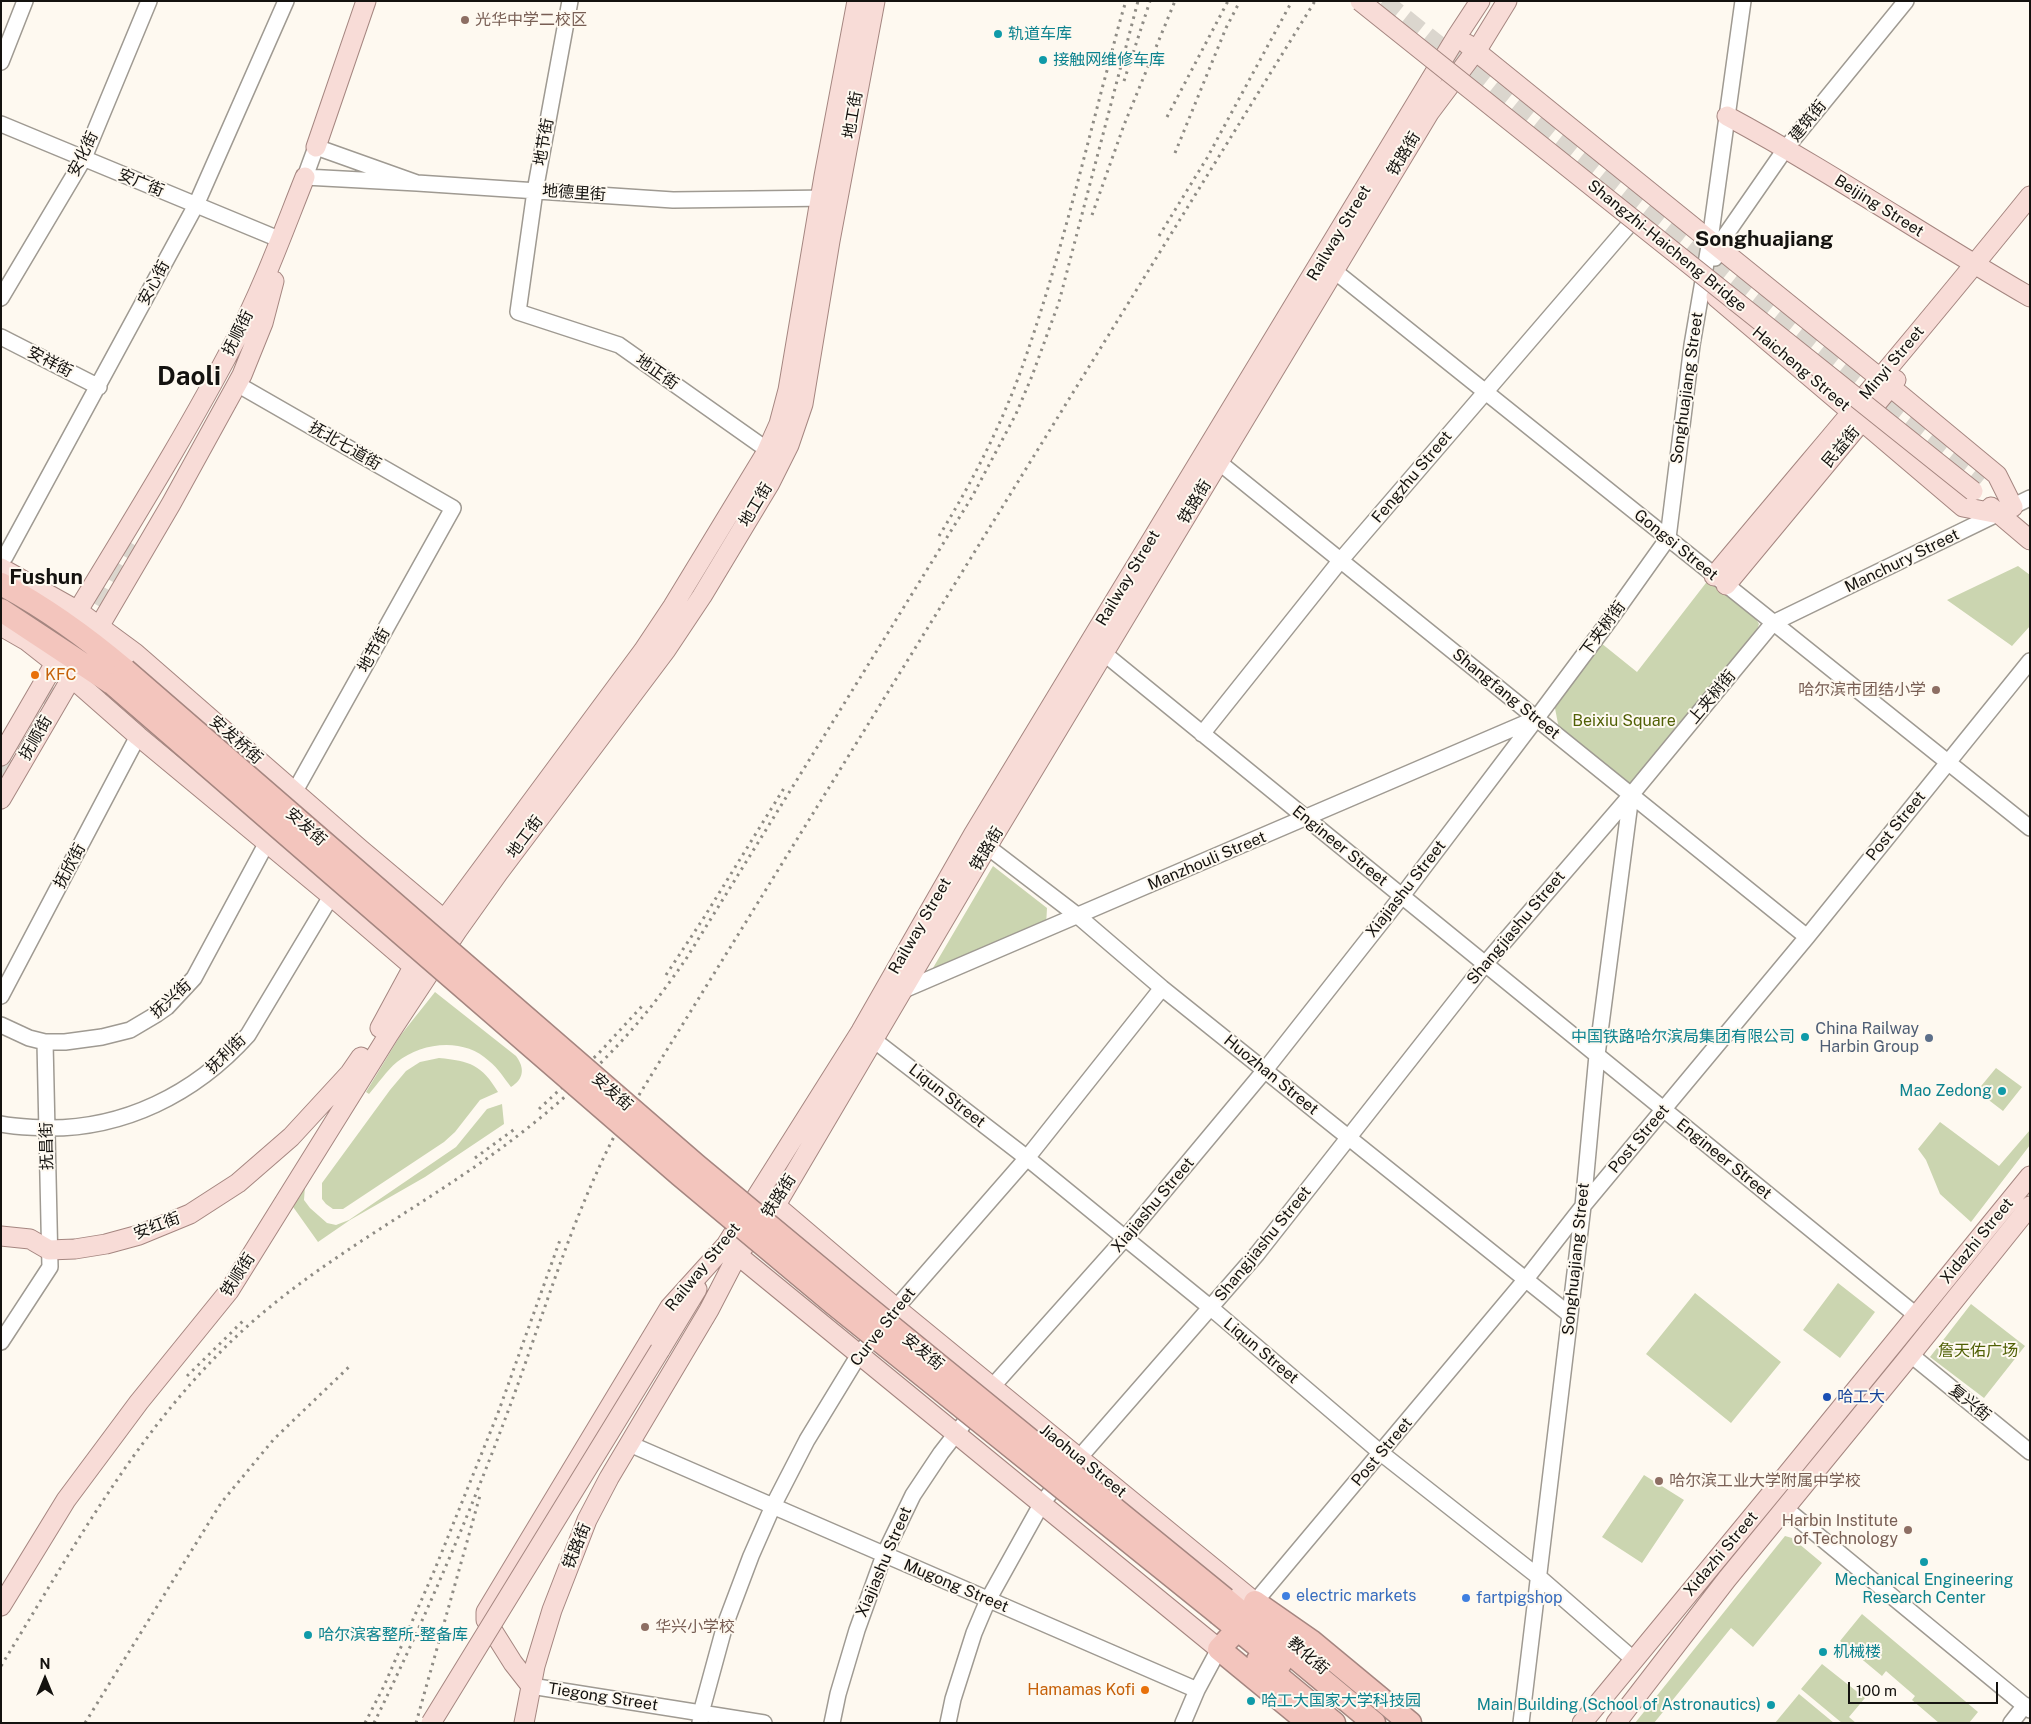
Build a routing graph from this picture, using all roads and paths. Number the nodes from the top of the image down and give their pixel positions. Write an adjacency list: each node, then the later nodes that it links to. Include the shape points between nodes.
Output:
1 (25, 1): 15 (street)
2 (149, 1): 21 (street, 安化街)
3 (286, 1): 27 (street, 安心街)
4 (366, 1): 19 (main road)
5 (570, 1): 24 (street, 地节街)
6 (857, 1): 26 (main road, 地工街)
7 (875, 1): 26 (main road, 地工街)
8 (1360, 1): 49 (main road, Shangzhi-Haicheng Bridge, bridge)
9 (1480, 1): 13 (main road, Railway Street)
10 (1508, 1): 14 (main road)
11 (1743, 1): 17 (street, Songhuajiang Street)
12 (1906, 1): 20 (street, 建筑街)
13 (1457, 36): 14 (main road, Haicheng Street); 16 (main road, Railway Street)
14 (1475, 51): 16 (main road); 31 (main road, Haicheng Street)
15 (1, 62)
16 (1443, 79): 29 (main road, Haicheng Street); 32 (main road, Railway Street)
17 (1727, 116): 20 (main road, Beijing Street); 31 (street, Songhuajiang Street)
18 (1, 124): 21 (street, 安广街)
19 (316, 147): 22 (street); 23 (street, 地德里街)
20 (1786, 148): 31 (street, 建筑街); 33 (main road, Beijing Street)
21 (83, 160): 27 (street, 安广街); 37 (street, 安化街)
22 (305, 177): 23 (street); 30 (main road, 抚顺街); 34 (main road, 抚顺街, via 289,247)
23 (417, 183): 24 (street, 地德里街)
24 (535, 191): 26 (street, 地德里街, via 673,200); 38 (street, 地节街)
25 (2030, 196): 33 (main road, Minyi Street)
26 (829, 198): 45 (main road, 地工街)
27 (196, 205): 30 (street, 安广街); 42 (street, 安心街)
28 (2030, 215): 33 (main road)
29 (1629, 225): 35 (main road, Haicheng Street); 43 (street, Fengzhu Street)
30 (281, 240): 58 (main road, 抚顺街, via 236,340)
31 (1714, 243): 35 (street, Songhuajiang Street); 40 (main road, Haicheng Street)
32 (1328, 266): 43 (street, Gongsi Street); 46 (main road, Railway Street)
33 (1980, 268): 36 (main road, Beijing Street); 40 (main road, Minyi Street)
34 (274, 281): 41 (main road, 抚顺街, via 263,323); 52 (main road, 抚顺街, via 229,374)
35 (1705, 287): 44 (main road, Haicheng Street); 51 (street, Songhuajiang Street)
36 (2030, 297)
37 (1, 298)
38 (518, 312): 45 (street, 地正街, via 619,345)
39 (1, 336): 42 (street, 安祥街)
40 (1886, 383): 44 (main road, Minyi Street); 49 (main road, Haicheng Street, via 1997,476)
41 (237, 384): 48 (street, 抚北七道街); 62 (main road, 抚顺街)
42 (99, 387): 53 (street, 安心街)
43 (1485, 392): 51 (street, Gongsi Street); 54 (street, Fengzhu Street)
44 (1857, 416): 49 (main road, Haicheng Street, via 1963,507); 55 (main road, Minyi Street)
45 (775, 455): 84 (main road, 地工街, via 702,596 666,650 499,872)
46 (1212, 457): 54 (street, Shangfang Street); 63 (main road, Railway Street)
47 (2030, 498): 49 (street, Manchury Street)
48 (453, 508): 72 (street, 地节街)
49 (2006, 510): 50 (main road, Haicheng Street); 59 (street, Manchury Street)
50 (2030, 540)
51 (1672, 542): 55 (street, Gongsi Street); 67 (street, 下夹树街)
52 (133, 544)
53 (2, 560): 58 (main road)
54 (1340, 561): 67 (street, Shangfang Street); 68 (street, Fengzhu Street)
55 (1720, 580): 59 (street, Gongsi Street)
56 (1, 584): 58 (highway, 安发街)
57 (1, 610): 61 (highway, 安发街)
58 (73, 618): 62 (highway, 安发街)
59 (1773, 623): 71 (street, Gongsi Street); 73 (street, 上夹树街)
60 (1, 626): 65 (main road, via 27,641)
61 (36, 632): 65 (highway); 66 (highway, 安发街)
62 (95, 633): 66 (highway, 安发街); 72 (main road, 安发桥街, via 135,653)
63 (1097, 648): 68 (street, Engineer Street); 77 (main road, Railway Street); 79 (main road, 铁路街)
64 (2030, 661): 71 (street, Post Street)
65 (63, 670): 66 (highway); 69 (main road); 70 (main road, 抚顺街); 74 (main road, 抚顺街)
66 (119, 677): 135 (highway, 安发街, bridge, via 680,1175 841,1309)
67 (1536, 719): 73 (street, Shangfang Street); 75 (street, Manzhouli Street); 82 (street, Xiajiashu Street)
68 (1202, 734): 75 (street, Engineer Street)
69 (138, 736): 78 (main road); 90 (street, 抚欣街)
70 (1, 756)
71 (1947, 762): 76 (street, Gongsi Street); 85 (street, Post Street)
72 (294, 791): 78 (street, 地节街); 80 (main road, 安发桥街)
73 (1631, 795): 85 (street, Shangfang Street); 86 (street, Shangjiashu Street); 95 (street, Songhuajiang Street)
74 (1, 799)
75 (1307, 818): 82 (street, Engineer Street); 83 (street, Manzhouli Street)
76 (2030, 828)
77 (972, 836): 79 (street, Huozhan Street); 91 (main road, Railway Street)
78 (266, 843): 81 (main road); 94 (street, 抚兴街, via 194,978 167,1007 143,1024 116,1034)
79 (988, 847): 83 (street, Huozhan Street); 89 (main road, 铁路街)
80 (360, 849): 81 (street, 抚利街); 84 (main road, 安发桥街)
81 (331, 896): 87 (main road); 99 (street, 抚利街, via 248,1035 219,1064 168,1100 133,1114 69,1128)
82 (1402, 896): 86 (street, Engineer Street); 96 (street, Xiajiashu Street)
83 (1078, 916): 88 (street, Huozhan Street); 89 (street, Manzhouli Street)
84 (451, 925): 87 (main road, 铁顺街)
85 (1807, 937): 97 (street, Post Street)
86 (1485, 964): 95 (street, Engineer Street); 100 (street, Shangjiashu Street)
87 (420, 973): 101 (main road, 铁顺街, via 350,1073); 134 (main road, 铁顺街, via 384,1043 229,1290 66,1500)
88 (1162, 988): 96 (street, Huozhan Street); 102 (street, Curve Street)
89 (903, 990): 91 (street, Manzhouli Street); 93 (main road, 铁路街)
90 (1, 996)
91 (877, 1001): 93 (main road, Railway Street)
92 (1, 1026): 94 (street, 抚兴街)
93 (867, 1036): 102 (street, Liqun Street); 104 (main road, Railway Street); 105 (main road, 铁路街)
94 (45, 1042): 99 (street, 抚昌街)
95 (1597, 1055): 97 (street, Engineer Street); 106 (street, Songhuajiang Street)
96 (1266, 1070): 100 (street, Huozhan Street); 109 (street, Xiajiashu Street)
97 (1664, 1110): 106 (street, Post Street); 117 (street, Engineer Street)
98 (1, 1124): 99 (street, 抚利街)
99 (47, 1128): 111 (street, 抚昌街)
100 (1349, 1137): 113 (street, Huozhan Street); 115 (street, Shangjiashu Street)
101 (291, 1138): 111 (main road, 安红街, via 238,1183 190,1214 139,1235 106,1244)
102 (1027, 1158): 109 (street, Liqun Street); 114 (street, Curve Street)
103 (2030, 1176): 117 (main road, Xidazhi Street)
104 (760, 1192): 105 (main road, Jiaohua Street); 112 (main road, Railway Street)
105 (776, 1205): 112 (main road, 铁路街); 114 (main road, Jiaohua Street)
106 (1583, 1206): 113 (street, Post Street); 116 (street, Songhuajiang Street)
107 (2030, 1206): 121 (main road, Xidazhi Street)
108 (1, 1236): 111 (main road, 安红街, via 30,1239)
109 (1125, 1238): 115 (street, Liqun Street); 122 (street, Xiajiashu Street)
110 (1, 1247): 111 (main road)
111 (49, 1250): 118 (street, 抚昌街, via 50,1267)
112 (732, 1250): 119 (main road, via 706,1274); 120 (main road, Jiaohua Street); 138 (main road, 铁路街, via 709,1310 587,1520 552,1610); 138 (main road, Railway Street, via 670,1307 486,1612 486,1620)
113 (1526, 1279): 116 (street, Huozhan Street); 126 (street, Post Street)
114 (896, 1308): 120 (street, Curve Street); 122 (main road, Jiaohua Street)
115 (1211, 1308): 126 (street, Liqun Street); 127 (street, Shangjiashu Street)
116 (1570, 1315): 132 (street, Songhuajiang Street)
117 (1916, 1315): 137 (main road, Xidazhi Street)
118 (2, 1340)
119 (664, 1352): 142 (main road, 铁路街, bridge); 143 (main road)
120 (860, 1353): 123 (main road, Jiaohua Street); 129 (street, Curve Street, via 807,1440)
121 (1911, 1355): 125 (street, 复兴街); 130 (main road, Xidazhi Street)
122 (992, 1387): 123 (street, Xiajiashu Street); 127 (main road, Jiaohua Street)
123 (955, 1433): 128 (main road, Jiaohua Street); 131 (street, Xiajiashu Street, via 913,1495)
124 (632, 1445): 129 (street, Mugong Street)
125 (2030, 1452)
126 (1381, 1453): 132 (street, Liqun Street); 136 (street, Post Street)
127 (1079, 1458): 128 (street, Shangjiashu Street); 136 (main road, Jiaohua Street)
128 (1042, 1503): 133 (street, Shangjiashu Street); 136 (main road, Jiaohua Street)
129 (773, 1506): 131 (street, Mugong Street); 141 (street, Curve Street, via 750,1556 725,1625)
130 (1786, 1509): 140 (street); 157 (main road, Xidazhi Street, via 1727,1579)
131 (884, 1554): 133 (street, Mugong Street); 146 (street, Xiajiashu Street, via 856,1630)
132 (1540, 1578): 137 (street, Liqun Street); 155 (street, Songhuajiang Street)
133 (988, 1600): 139 (street, Mugong Street); 147 (street, Shangjiashu Street, via 974,1633)
134 (1, 1606)
135 (1222, 1606): 136 (highway, 教化街)
136 (1237, 1626): 139 (street, Post Street); 149 (highway, Jiaohua Street); 150 (highway, 教化街); 151 (highway, Jiaohua Street); 152 (highway, Jiaohua Street); 153 (highway, 教化街, via 1286,1638); 154 (highway, Jiaohua Street, via 1311,1640)
137 (1634, 1659): 156 (main road, Xidazhi Street)
138 (531, 1686): 141 (street, Tiegong Street); 144 (main road, 铁路街)
139 (1197, 1690): 148 (street, Post Street)
140 (2027, 1707): 158 (street)
141 (700, 1718): 145 (street, Tiegong Street)
142 (431, 1723)
143 (442, 1723)
144 (524, 1723)
145 (764, 1723)
146 (832, 1723)
147 (948, 1723)
148 (1183, 1723)
149 (1310, 1723)
150 (1334, 1723)
151 (1352, 1723)
152 (1374, 1723)
153 (1390, 1723)
154 (1410, 1723)
155 (1521, 1723)
156 (1582, 1723)
157 (1616, 1723)
158 (2011, 1723)

